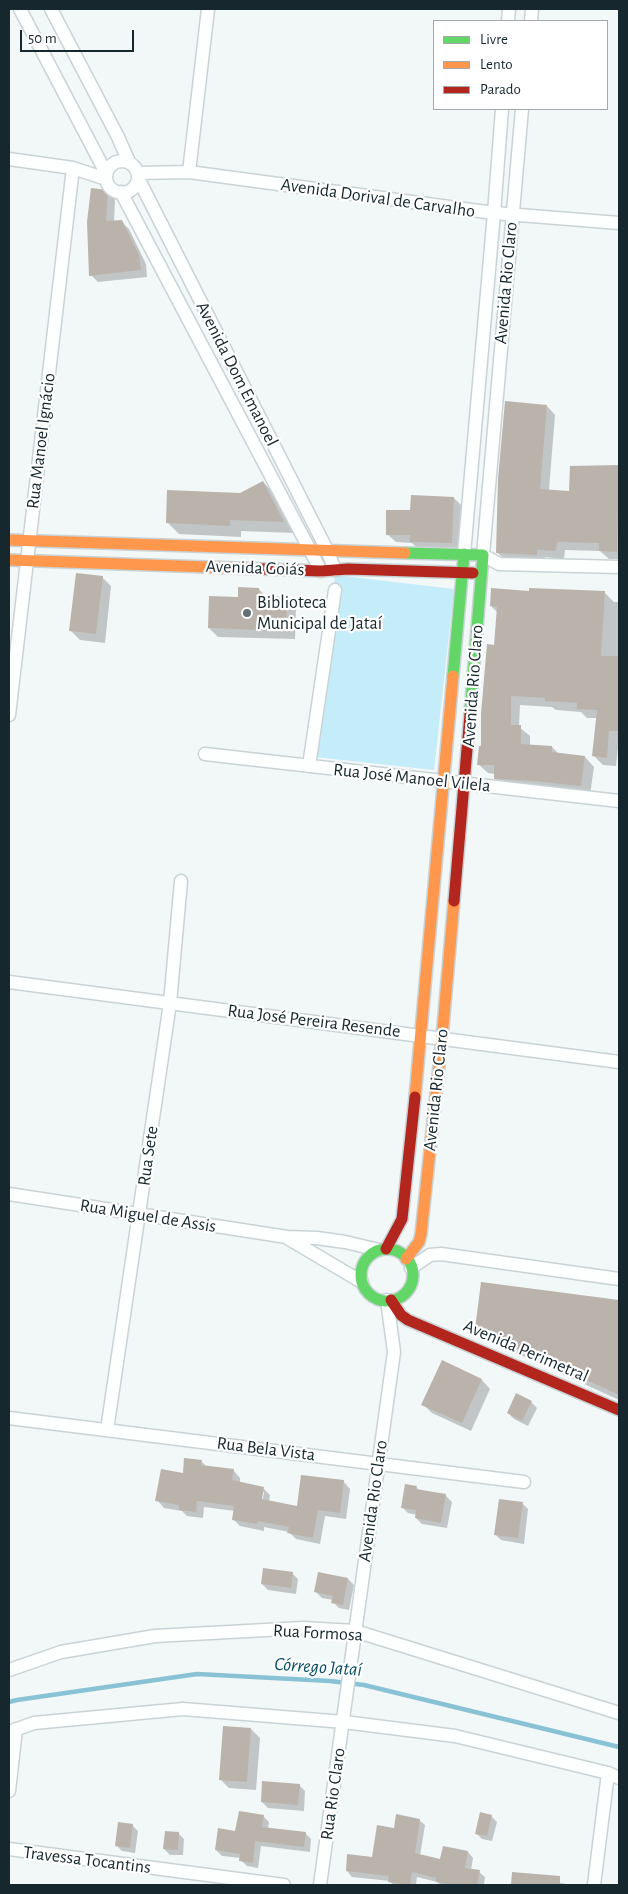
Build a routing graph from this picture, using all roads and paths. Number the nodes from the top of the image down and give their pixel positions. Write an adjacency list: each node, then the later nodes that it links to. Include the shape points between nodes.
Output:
1 (20, 9): 10 (street)
2 (51, 9): 7 (street)
3 (208, 9): 9 (street)
4 (502, 110): 13 (street, Avenida Rio Claro)
5 (522, 110): 14 (street, Avenida Rio Claro)
6 (9, 159): 8 (street)
7 (129, 162): 10 (street, via 115,162); 11 (street)
8 (73, 168): 10 (street); 21 (street, Rua Manoel Ignácio)
9 (188, 172): 11 (street, Avenida Dorival de Carvalho); 13 (street, Avenida Dorival de Carvalho)
10 (106, 176): 12 (street, via 111,188)
11 (138, 176): 12 (street, via 134,188); 24 (street, Avenida Dom Emanoel)
12 (121, 192): 23 (street, Avenida Dom Emanoel)
13 (494, 213): 14 (street, Avenida Dorival de Carvalho); 16 (street, Avenida Rio Claro)
14 (512, 215): 15 (street, Avenida Dorival de Carvalho); 17 (street, Avenida Rio Claro)
15 (619, 223)
16 (487, 298): 17 (street); 18 (street, Avenida Rio Claro)
17 (504, 300): 19 (street, Avenida Rio Claro)
18 (472, 457): 19 (street); 25 (street, Avenida Rio Claro)
19 (491, 458): 26 (street, Avenida Rio Claro)
20 (9, 540): 21 (main road, Avenida Goiás)
21 (30, 541): 22 (main road, Avenida Goiás); 28 (street, Rua Manoel Ignácio)
22 (169, 544): 23 (main road, Avenida Goiás); 30 (main road)
23 (311, 550): 24 (main road, Avenida Goiás); 32 (street, Avenida Dom Emanoel)
24 (327, 550): 25 (main road, Avenida Goiás); 33 (street, Avenida Dom Emanoel)
25 (464, 554): 26 (main road, Avenida Goiás); 34 (main road, Avenida Rio Claro)
26 (483, 555): 29 (street, Avenida Goiás); 35 (main road, Avenida Rio Claro)
27 (9, 560): 28 (main road, Avenida Goiás)
28 (28, 561): 30 (main road, Avenida Goiás); 37 (street, Rua Manoel Ignácio)
29 (499, 564): 31 (street, Avenida Goiás); 35 (street)
30 (169, 565): 32 (main road, Avenida Goiás)
31 (619, 567)
32 (321, 570): 33 (main road, Avenida Goiás)
33 (335, 570): 34 (main road, Avenida Goiás)
34 (463, 573): 35 (main road, Avenida Goiás); 40 (main road, Avenida Rio Claro)
35 (481, 574): 41 (main road, Avenida Rio Claro)
36 (335, 590): 39 (street)
37 (9, 715)
38 (204, 754): 39 (street, Rua José Manoel Vilela)
39 (309, 766): 40 (street, Rua José Manoel Vilela)
40 (444, 782): 41 (street, Rua José Manoel Vilela); 46 (main road, Avenida Rio Claro)
41 (465, 784): 42 (street, Rua José Manoel Vilela); 47 (main road, Avenida Rio Claro)
42 (619, 801)
43 (181, 881): 45 (street, Rua Sete)
44 (9, 982): 45 (street, Rua José Pereira Resende)
45 (170, 1003): 46 (street, Rua José Pereira Resende); 52 (street, Rua Sete)
46 (421, 1035): 47 (street, Rua José Pereira Resende); 49 (main road, Avenida Rio Claro)
47 (442, 1038): 48 (street, Rua José Pereira Resende); 50 (main road, Avenida Rio Claro)
48 (619, 1062)
49 (411, 1126): 50 (main road); 54 (main road, Avenida Rio Claro, via 402,1219)
50 (432, 1128): 55 (main road, Avenida Rio Claro, via 421,1234)
51 (9, 1194): 52 (street, Rua Miguel de Assis)
52 (140, 1214): 53 (street, Rua Miguel de Assis); 63 (street, Rua Sete)
53 (287, 1238): 54 (street, Rua Miguel de Assis, via 317,1238); 57 (street, Rua Miguel de Assis)
54 (382, 1250): 55 (main road, via 398,1252); 57 (main road, via 366,1260 362,1267)
55 (408, 1263): 56 (street, via 430,1254 442,1254); 59 (main road, via 411,1282)
56 (619, 1279)
57 (362, 1282): 58 (main road, via 370,1295)
58 (389, 1300): 59 (main road); 60 (main road, Avenida Perimetral, via 400,1315); 64 (street, Avenida Rio Claro, via 394,1352)
59 (408, 1301): 60 (main road)
60 (418, 1323): 61 (main road, Avenida Perimetral)
61 (619, 1410)
62 (9, 1418): 63 (street, Rua Bela Vista)
63 (107, 1430): 64 (street, Rua Bela Vista)
64 (379, 1463): 65 (street, Rua Bela Vista); 66 (street, Avenida Rio Claro)
65 (524, 1482)
66 (355, 1631): 67 (street, Rua Formosa, via 302,1628 155,1636 61,1652); 68 (street, Avenida Rio Claro); 69 (street, Rua Formosa)
67 (9, 1670)
68 (346, 1702): 70 (street, Rua Rio Claro)
69 (619, 1713)
70 (344, 1722): 71 (street, via 183,1709 34,1723); 72 (street, via 455,1736); 76 (street, Rua Rio Claro)
71 (12, 1730): 73 (street)
72 (614, 1775): 77 (street)
73 (9, 1791)
74 (9, 1849): 75 (street, Travessa Tocantins)
75 (284, 1885)
76 (320, 1885)
77 (594, 1885)

